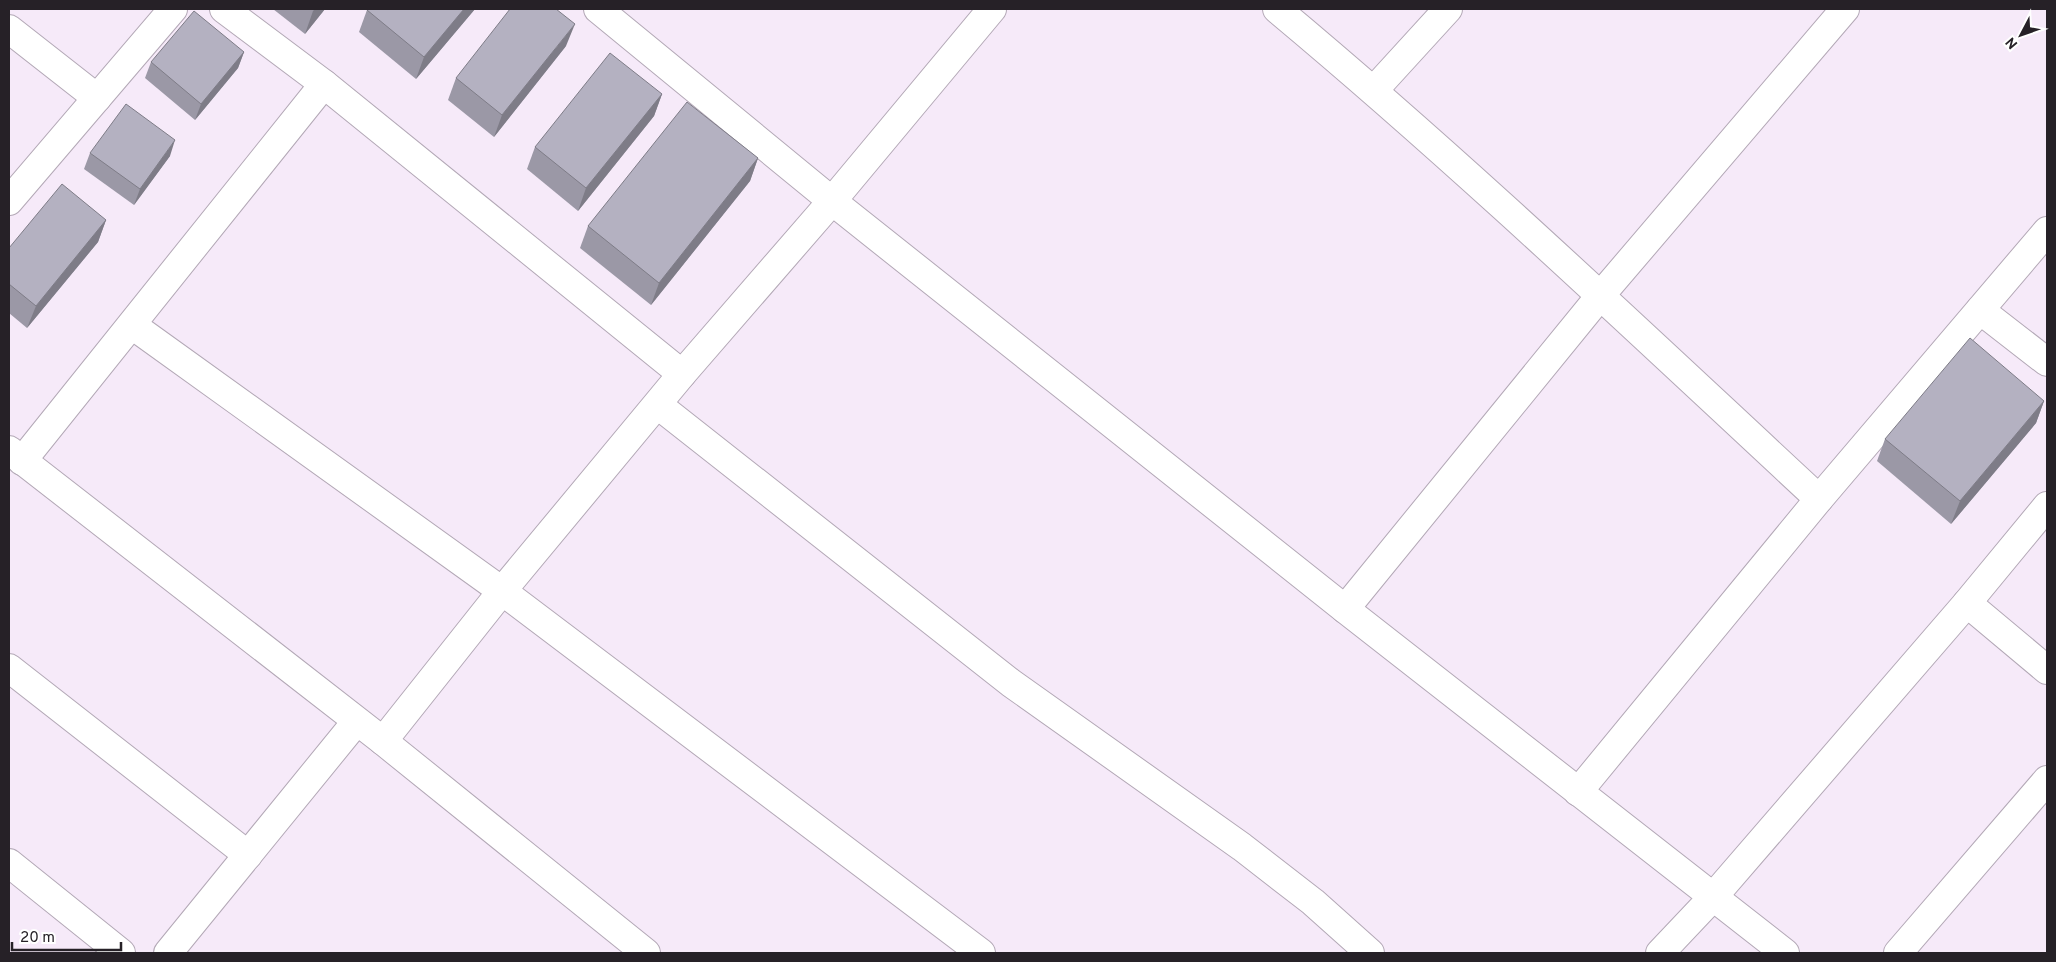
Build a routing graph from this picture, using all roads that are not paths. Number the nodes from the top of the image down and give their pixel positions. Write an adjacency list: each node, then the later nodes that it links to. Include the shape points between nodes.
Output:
1 (173, 9): 11 (street)
2 (224, 9): 9 (street)
3 (598, 9): 13 (street)
4 (992, 9): 13 (street)
5 (1277, 9): 10 (street)
6 (1448, 9): 10 (street)
7 (1845, 9): 15 (street)
8 (9, 29): 11 (street)
9 (324, 84): 17 (street); 19 (street)
10 (1374, 90): 15 (street)
11 (97, 98): 12 (street)
12 (9, 201)
13 (832, 201): 19 (street); 26 (street)
14 (2047, 231): 16 (street)
15 (1600, 296): 22 (street); 26 (street)
16 (1980, 310): 18 (street); 22 (street)
17 (132, 325): 21 (street); 24 (street)
18 (2047, 362)
19 (682, 374): 20 (street)
20 (658, 405): 24 (street); 40 (street, via 1011,683 1242,847 1313,902)
21 (15, 456): 29 (street)
22 (1819, 498): 32 (street)
23 (2047, 506): 25 (street)
24 (502, 591): 30 (street); 39 (street)
25 (1967, 603): 28 (street); 35 (street)
26 (1345, 609): 32 (street)
27 (9, 668): 33 (street)
28 (2047, 670)
29 (356, 722): 30 (street); 33 (street)
30 (382, 741): 38 (street)
31 (2047, 780): 43 (street)
32 (1578, 792): 35 (street)
33 (248, 855): 37 (street)
34 (9, 864): 36 (street)
35 (1714, 897): 41 (street); 42 (street)
36 (120, 953)
37 (168, 953)
38 (646, 953)
39 (981, 953)
40 (1370, 953)
41 (1660, 953)
42 (1785, 953)
43 (1898, 953)

